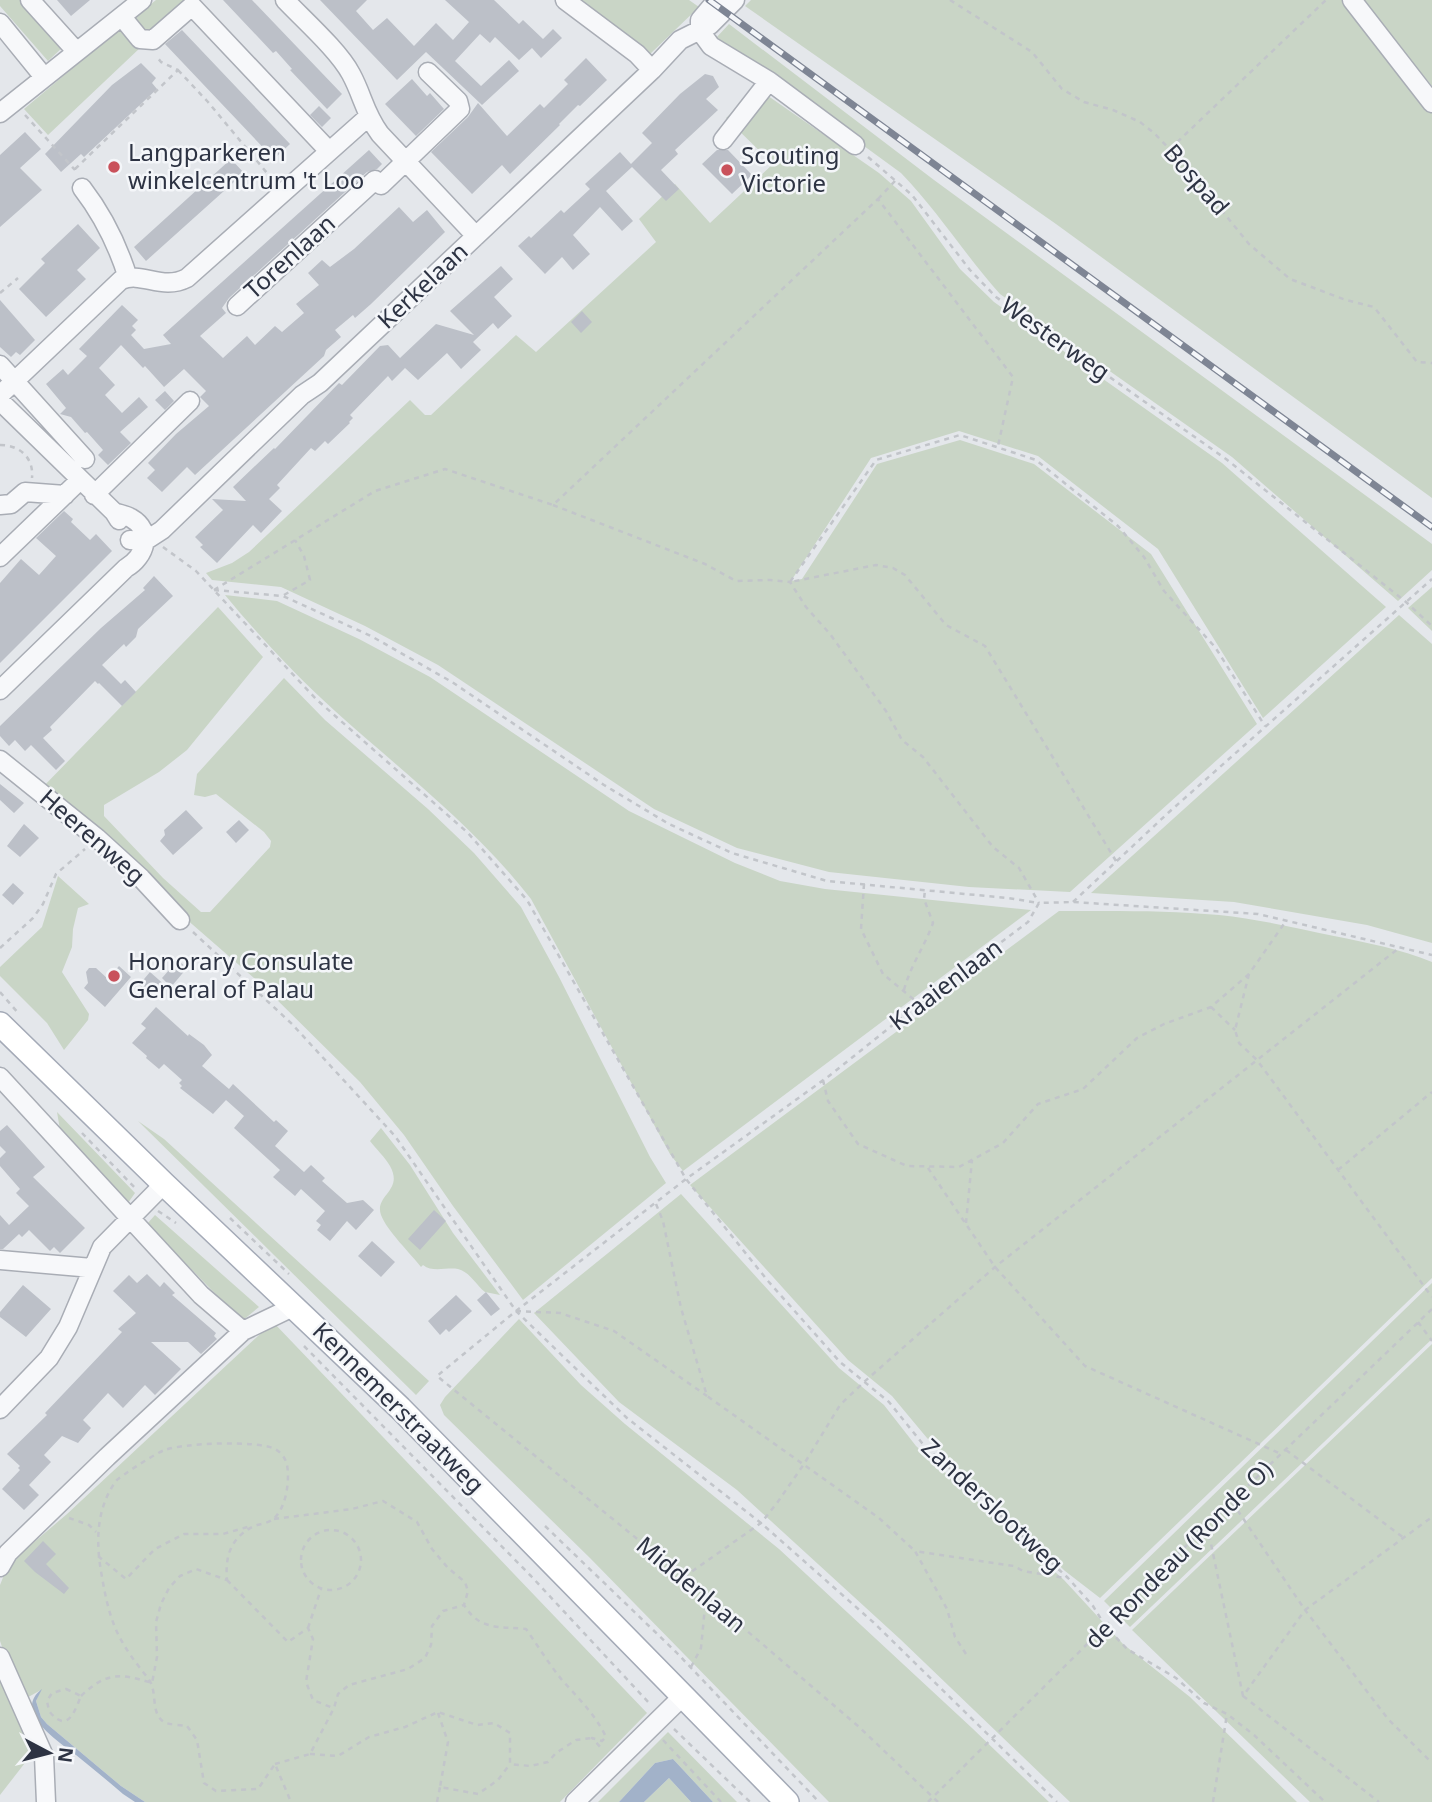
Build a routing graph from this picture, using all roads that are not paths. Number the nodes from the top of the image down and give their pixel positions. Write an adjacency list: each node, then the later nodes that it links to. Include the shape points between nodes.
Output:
1 (30, 0): 11 (street)
2 (142, 0): 8 (street)
3 (285, 0): 18 (street, via 351,74)
4 (565, 0): 12 (street, via 638,54)
5 (717, 0): 10 (street, Kerkelaan, via 700,20)
6 (735, 0): 10 (street, Kerkelaan)
7 (1352, 0): 16 (street)
8 (122, 17): 11 (street); 21 (street, via 145,40 158,37 192,6)
9 (0, 23): 14 (street)
10 (700, 31): 12 (street, Kerkelaan, via 680,40); 15 (street, via 711,46)
11 (76, 51): 14 (street)
12 (652, 70): 24 (street, Kerkelaan)
13 (428, 72): 22 (street, Torenlaan, via 458,101 460,109)
14 (44, 77): 17 (street)
15 (769, 81): 19 (street); 20 (street)
16 (1432, 103)
17 (6, 107)
18 (368, 117): 21 (street); 22 (street)
19 (723, 140)
20 (855, 145)
21 (329, 151): 25 (street, via 187,278 169,284)
22 (404, 162): 24 (street); 26 (street, Torenlaan, via 381,185 375,180)
23 (81, 182): 25 (street)
24 (476, 236): 37 (street, Kerkelaan, via 320,383)
25 (128, 278): 28 (street)
26 (237, 306)
27 (0, 365): 28 (street)
28 (14, 382): 29 (street); 32 (street)
29 (0, 395)
30 (0, 401): 33 (street)
31 (190, 401): 35 (street)
32 (85, 460)
33 (80, 480): 34 (street); 35 (street)
34 (65, 495): 36 (street, via 25,492 11,504); 38 (street)
35 (94, 495): 37 (street, via 135,522)
36 (0, 505)
37 (143, 539): 39 (street, Kerkelaan, via 139,559)
38 (0, 557)
39 (0, 690)
40 (0, 760): 41 (street, Heerenweg, via 97,838)
41 (180, 920)
42 (0, 1024): 44 (main road, Kennemerstraatweg)
43 (0, 1077): 45 (street)
44 (164, 1184): 45 (street); 48 (main road, Kennemerstraatweg)
45 (130, 1219): 47 (street, via 102,1247); 49 (street, via 201,1295)
46 (0, 1260): 47 (street)
47 (92, 1268): 50 (street, via 49,1358)
48 (295, 1306): 49 (street); 53 (main road, Kennemerstraatweg)
49 (243, 1331): 51 (street, via 8,1553)
50 (0, 1409)
51 (0, 1567)
52 (0, 1657): 54 (street, via 44,1756)
53 (683, 1696): 55 (street); 56 (main road, Kennemerstraatweg)
54 (46, 1802)
55 (575, 1802)
56 (787, 1802)

